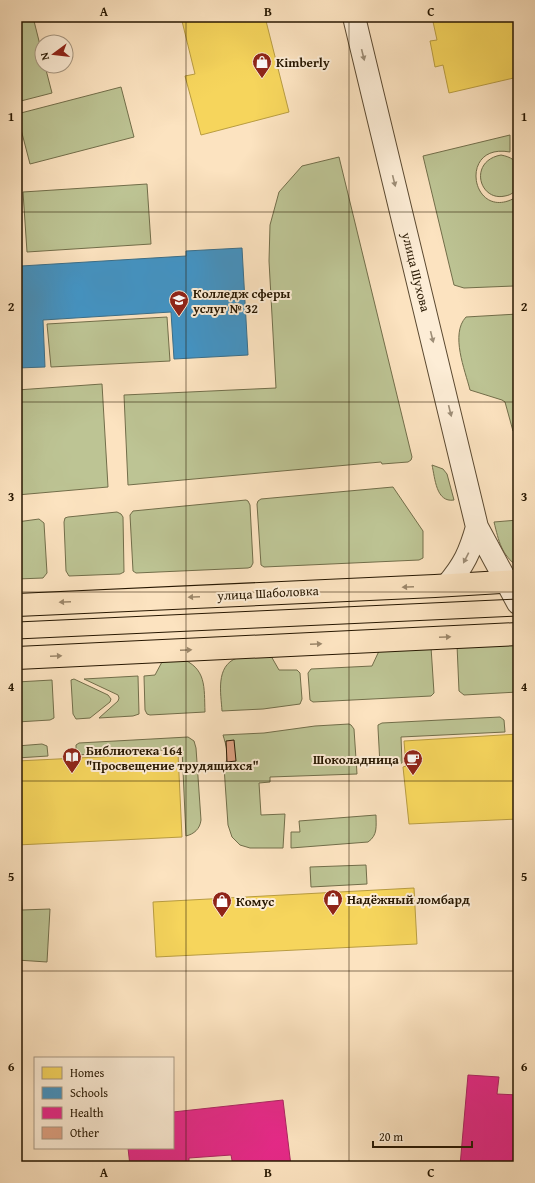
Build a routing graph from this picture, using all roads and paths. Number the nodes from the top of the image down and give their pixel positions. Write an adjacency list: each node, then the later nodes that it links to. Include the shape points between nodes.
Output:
1 (354, 17): 2 (street, улица Шухова, one-way to 2)
2 (477, 527): 3 (street, улица Шухова); 4 (street, one-way to 4, via 467,557)
3 (512, 581): 4 (main road, улица Шаболовка); 5 (street, улица Шухова)
4 (447, 585): 6 (main road, улица Шаболовка, one-way to 6)
5 (518, 603)
6 (17, 605)
7 (518, 634): 8 (main road, one-way to 7)
8 (17, 658)

